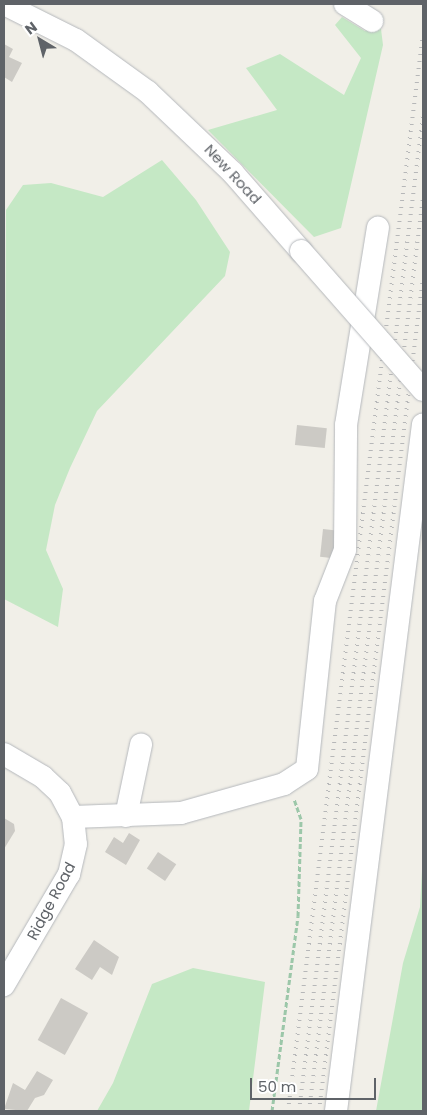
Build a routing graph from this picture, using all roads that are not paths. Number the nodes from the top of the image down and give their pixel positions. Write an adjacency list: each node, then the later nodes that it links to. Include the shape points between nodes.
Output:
1 (4, 4): 5 (street, New Road, bridge, via 76,40 148,92 233,173)
2 (345, 4): 3 (street)
3 (372, 21)
4 (378, 228): 9 (street, via 346,425 345,550 325,601 307,769 284,784 181,813)
5 (423, 390)
6 (423, 424): 12 (street)
7 (141, 745): 9 (street)
8 (4, 754): 10 (street, Ridge Road, via 50,782)
9 (126, 816): 10 (street)
10 (72, 817): 11 (street, Ridge Road, via 76,844 72,867)
11 (4, 985)
12 (336, 1111)

